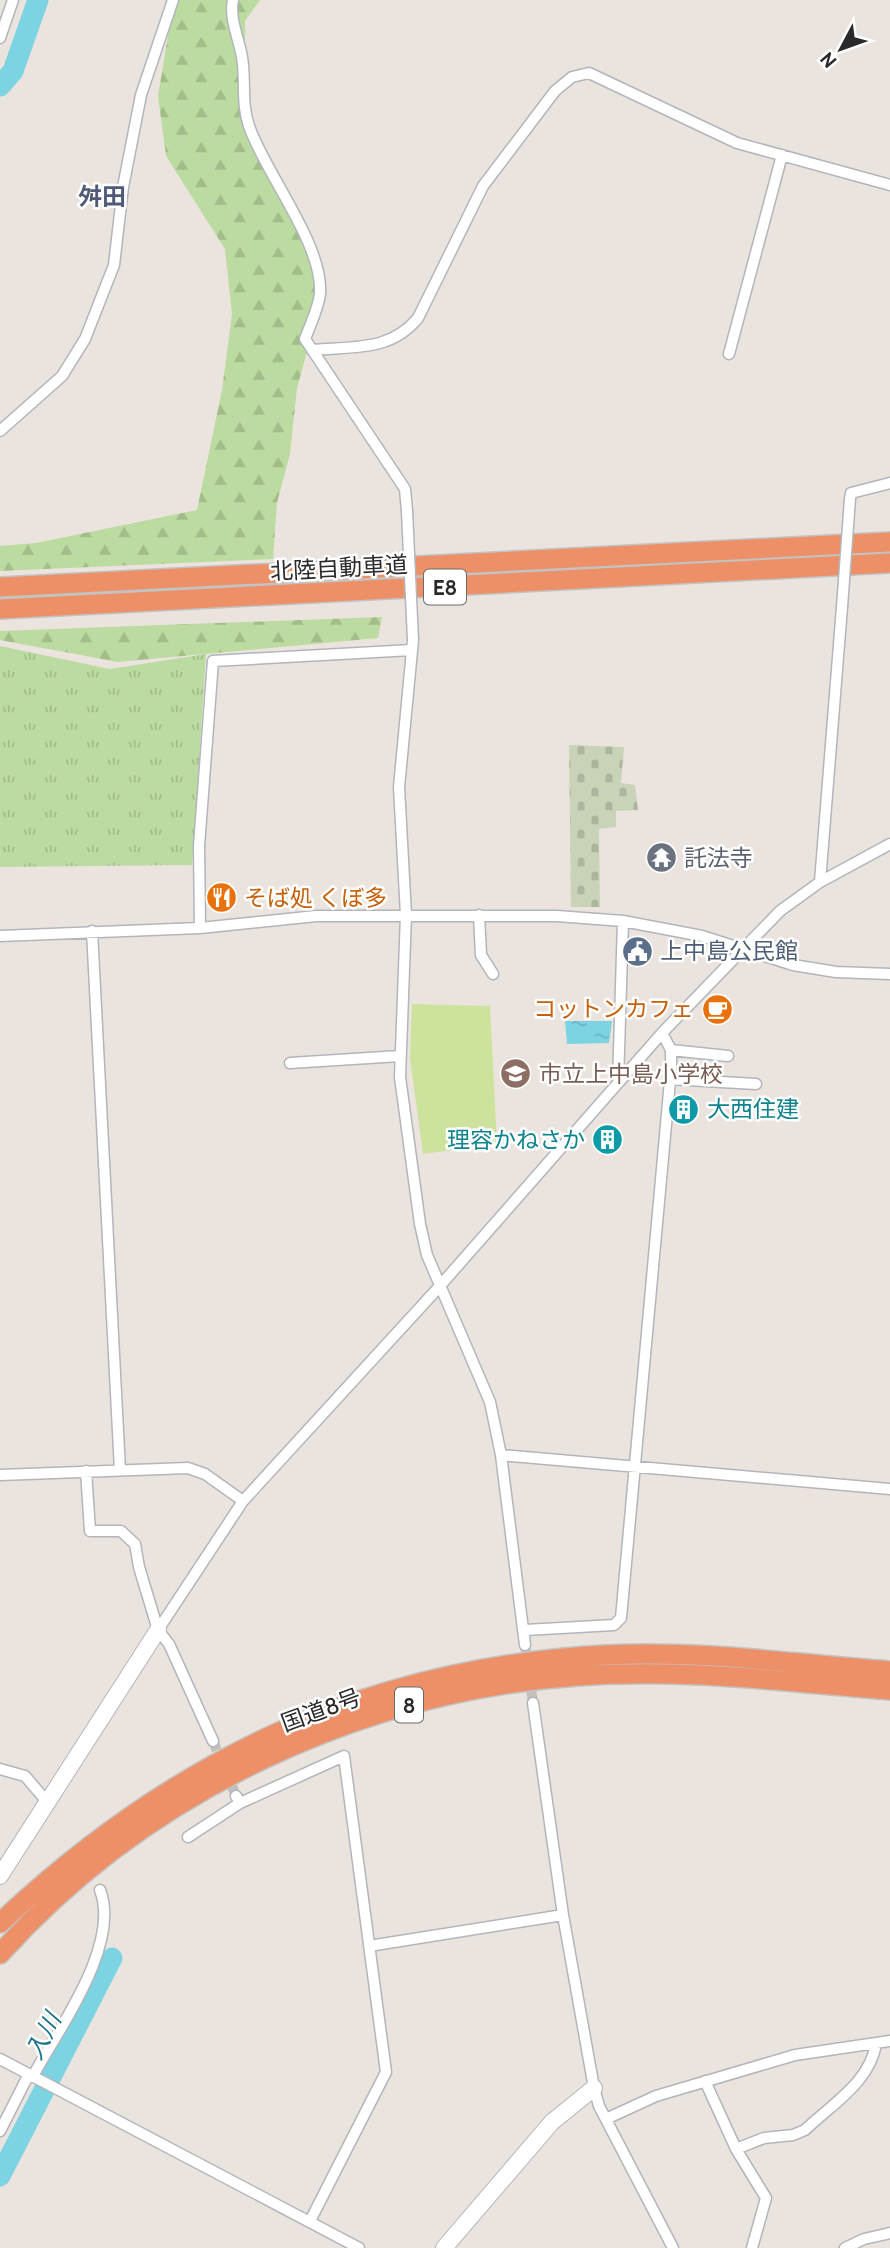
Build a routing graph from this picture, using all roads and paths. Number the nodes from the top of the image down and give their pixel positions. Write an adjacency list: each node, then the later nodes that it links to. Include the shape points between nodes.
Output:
1 (13, 0): 4 (street)
2 (173, 0): 9 (street, via 141,95 114,265 85,339 62,376)
3 (233, 0): 7 (street, via 248,124 298,219 317,271 320,293 305,339)
4 (0, 37)
5 (782, 155): 6 (street); 7 (street, via 737,143 589,72 572,77 555,91 483,187 418,318 405,334 383,344); 8 (street)
6 (890, 186)
7 (312, 350): 15 (street, bridge, via 405,489)
8 (729, 354)
9 (0, 431)
10 (890, 484): 17 (street, bridge, via 851,493)
11 (890, 542): 13 (highway, 北陸自動車道 / E8)
12 (890, 563): 14 (highway, 北陸自動車道 / E8)
13 (0, 587)
14 (0, 609)
15 (413, 645): 18 (street, via 399,787); 21 (street, via 214,661 199,846)
16 (890, 844): 17 (street)
17 (820, 882): 24 (street, via 780,911)
18 (406, 915): 19 (street); 21 (street, via 316,916); 29 (street)
19 (479, 915): 20 (street); 25 (street, via 481,955)
20 (622, 921): 24 (street); 33 (street)
21 (200, 928): 22 (street)
22 (92, 931): 23 (street); 38 (street)
23 (0, 936)
24 (743, 948): 26 (street, via 793,965); 27 (street)
25 (493, 974)
26 (890, 974)
27 (662, 1033): 28 (street); 33 (street)
28 (671, 1050): 30 (street); 32 (street)
29 (400, 1056): 31 (street); 35 (street, via 420,1224)
30 (728, 1056)
31 (290, 1063)
32 (670, 1079): 34 (street); 37 (street)
33 (618, 1083): 35 (street)
34 (757, 1084)
35 (439, 1287): 36 (street, via 490,1402); 42 (street)
36 (501, 1455): 37 (street); 44 (street)
37 (634, 1464): 41 (street); 44 (street, via 621,1618 614,1625)
38 (120, 1470): 39 (street); 42 (street, via 188,1468 205,1474)
39 (86, 1471): 40 (street); 43 (street, via 90,1531 121,1531 135,1544)
40 (0, 1475)
41 (890, 1489)
42 (243, 1501): 43 (street)
43 (158, 1630): 49 (street, via 169,1644); 51 (street)
44 (525, 1630): 45 (street)
45 (525, 1646)
46 (890, 1671): 56 (highway, 国道8号 / 8, via 764,1657 606,1655 492,1667 382,1694 288,1726 189,1777 88,1845)
47 (890, 1690): 58 (highway, 国道8号 / 8, via 641,1673 536,1680 406,1706 308,1739 202,1791 136,1833 66,1890)
48 (533, 1703): 55 (street)
49 (213, 1741)
50 (0, 1769): 51 (street, via 25,1776)
51 (49, 1804): 53 (street)
52 (188, 1837): 57 (street, via 238,1800 344,1756)
53 (0, 1876)
54 (100, 1890): 62 (street, via 105,1902 100,1951)
55 (563, 1916): 57 (street); 64 (street)
56 (0, 1923)
57 (369, 1946): 68 (street, via 386,2072)
58 (0, 1954)
59 (890, 2041): 60 (street)
60 (876, 2043): 63 (street, via 795,2055); 67 (street, via 866,2074 806,2130)
61 (0, 2059): 62 (street)
62 (31, 2075): 66 (street); 68 (street)
63 (705, 2081): 65 (street); 67 (street)
64 (594, 2088): 65 (street); 71 (street, via 552,2122)
65 (608, 2118): 72 (street)
66 (0, 2131)
67 (736, 2149): 73 (street, via 766,2198)
68 (310, 2221): 70 (street)
69 (890, 2233): 74 (street)
70 (359, 2248)
71 (444, 2248)
72 (673, 2248)
73 (752, 2248)
74 (845, 2248)

